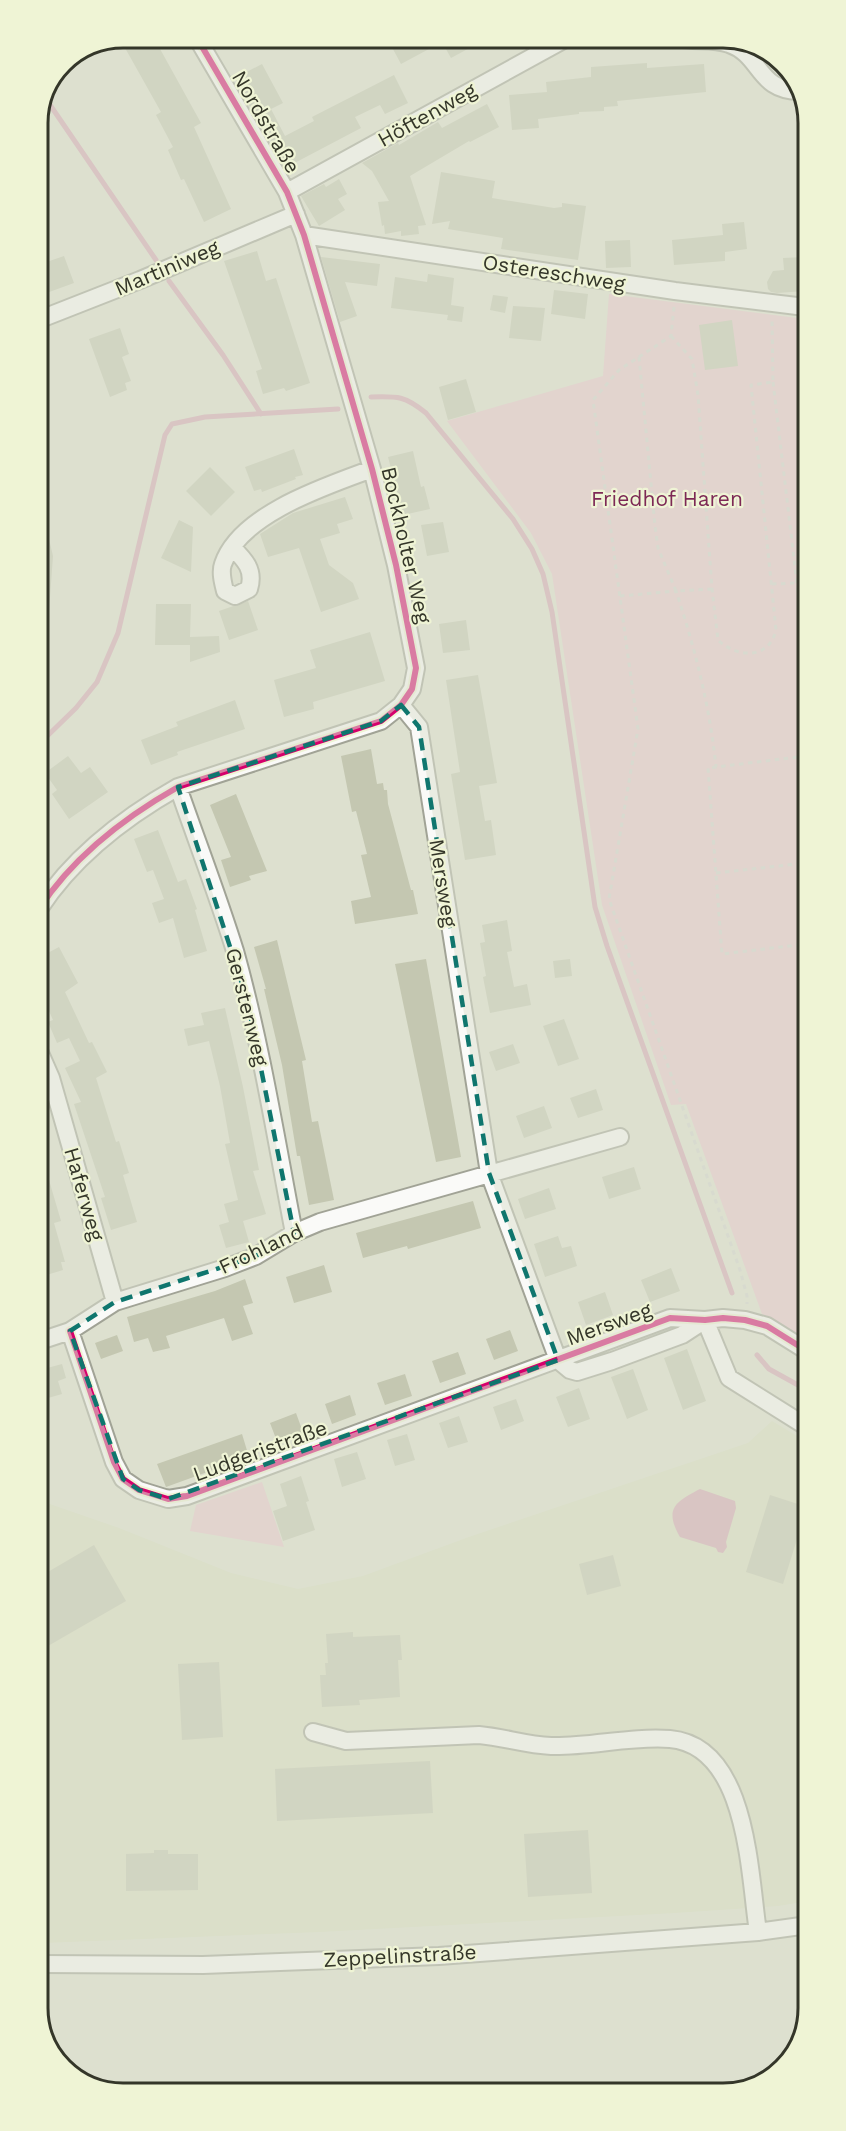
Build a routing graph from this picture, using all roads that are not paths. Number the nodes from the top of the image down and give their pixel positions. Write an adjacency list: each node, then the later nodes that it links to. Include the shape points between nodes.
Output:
1 (203, 48): 5 (street, Nordstraße)
2 (549, 48): 5 (street, Höftenweg)
3 (737, 49): 4 (street, via 776,88)
4 (791, 92)
5 (287, 192): 6 (street, Bockholter Weg)
6 (296, 214): 7 (street, Bockholter Weg); 9 (street, Martiniweg)
7 (304, 235): 8 (street, Ostereschweg); 10 (street, Bockholter Weg)
8 (798, 306)
9 (48, 316)
10 (372, 469): 11 (street, via 267,513); 12 (street, Bockholter Weg, via 416,668 412,689)
11 (232, 547)
12 (401, 705): 13 (street, Bockholter Weg, via 381,721); 17 (street, Mersweg, via 419,727)
13 (178, 787): 14 (street, Bockholter Weg, via 102,839); 18 (street, Gerstenweg, via 247,999)
14 (48, 898)
15 (48, 1071): 19 (street, Haferweg)
16 (620, 1137): 17 (street)
17 (489, 1173): 18 (street, Frohland); 24 (street, Mersweg)
18 (294, 1233): 19 (street, Frohland, via 256,1256 225,1268)
19 (115, 1302): 21 (street, Frohland)
20 (705, 1320): 23 (street, Mersweg, via 723,1318 767,1326); 24 (street, Mersweg, via 670,1318); 25 (street, via 729,1378)
21 (70, 1331): 22 (street, Frohland); 24 (street, Ludgeristraße, via 123,1479 139,1490 168,1499 187,1496)
22 (48, 1338)
23 (798, 1345)
24 (558, 1360)
25 (798, 1421)
26 (313, 1732): 28 (street, via 346,1741 479,1735 566,1745 672,1739 700,1749 719,1767 735,1796)
27 (798, 1926): 28 (street, Zeppelinstraße)
28 (758, 1932): 29 (street, Zeppelinstraße, via 439,1956 203,1965)
29 (48, 1964)

